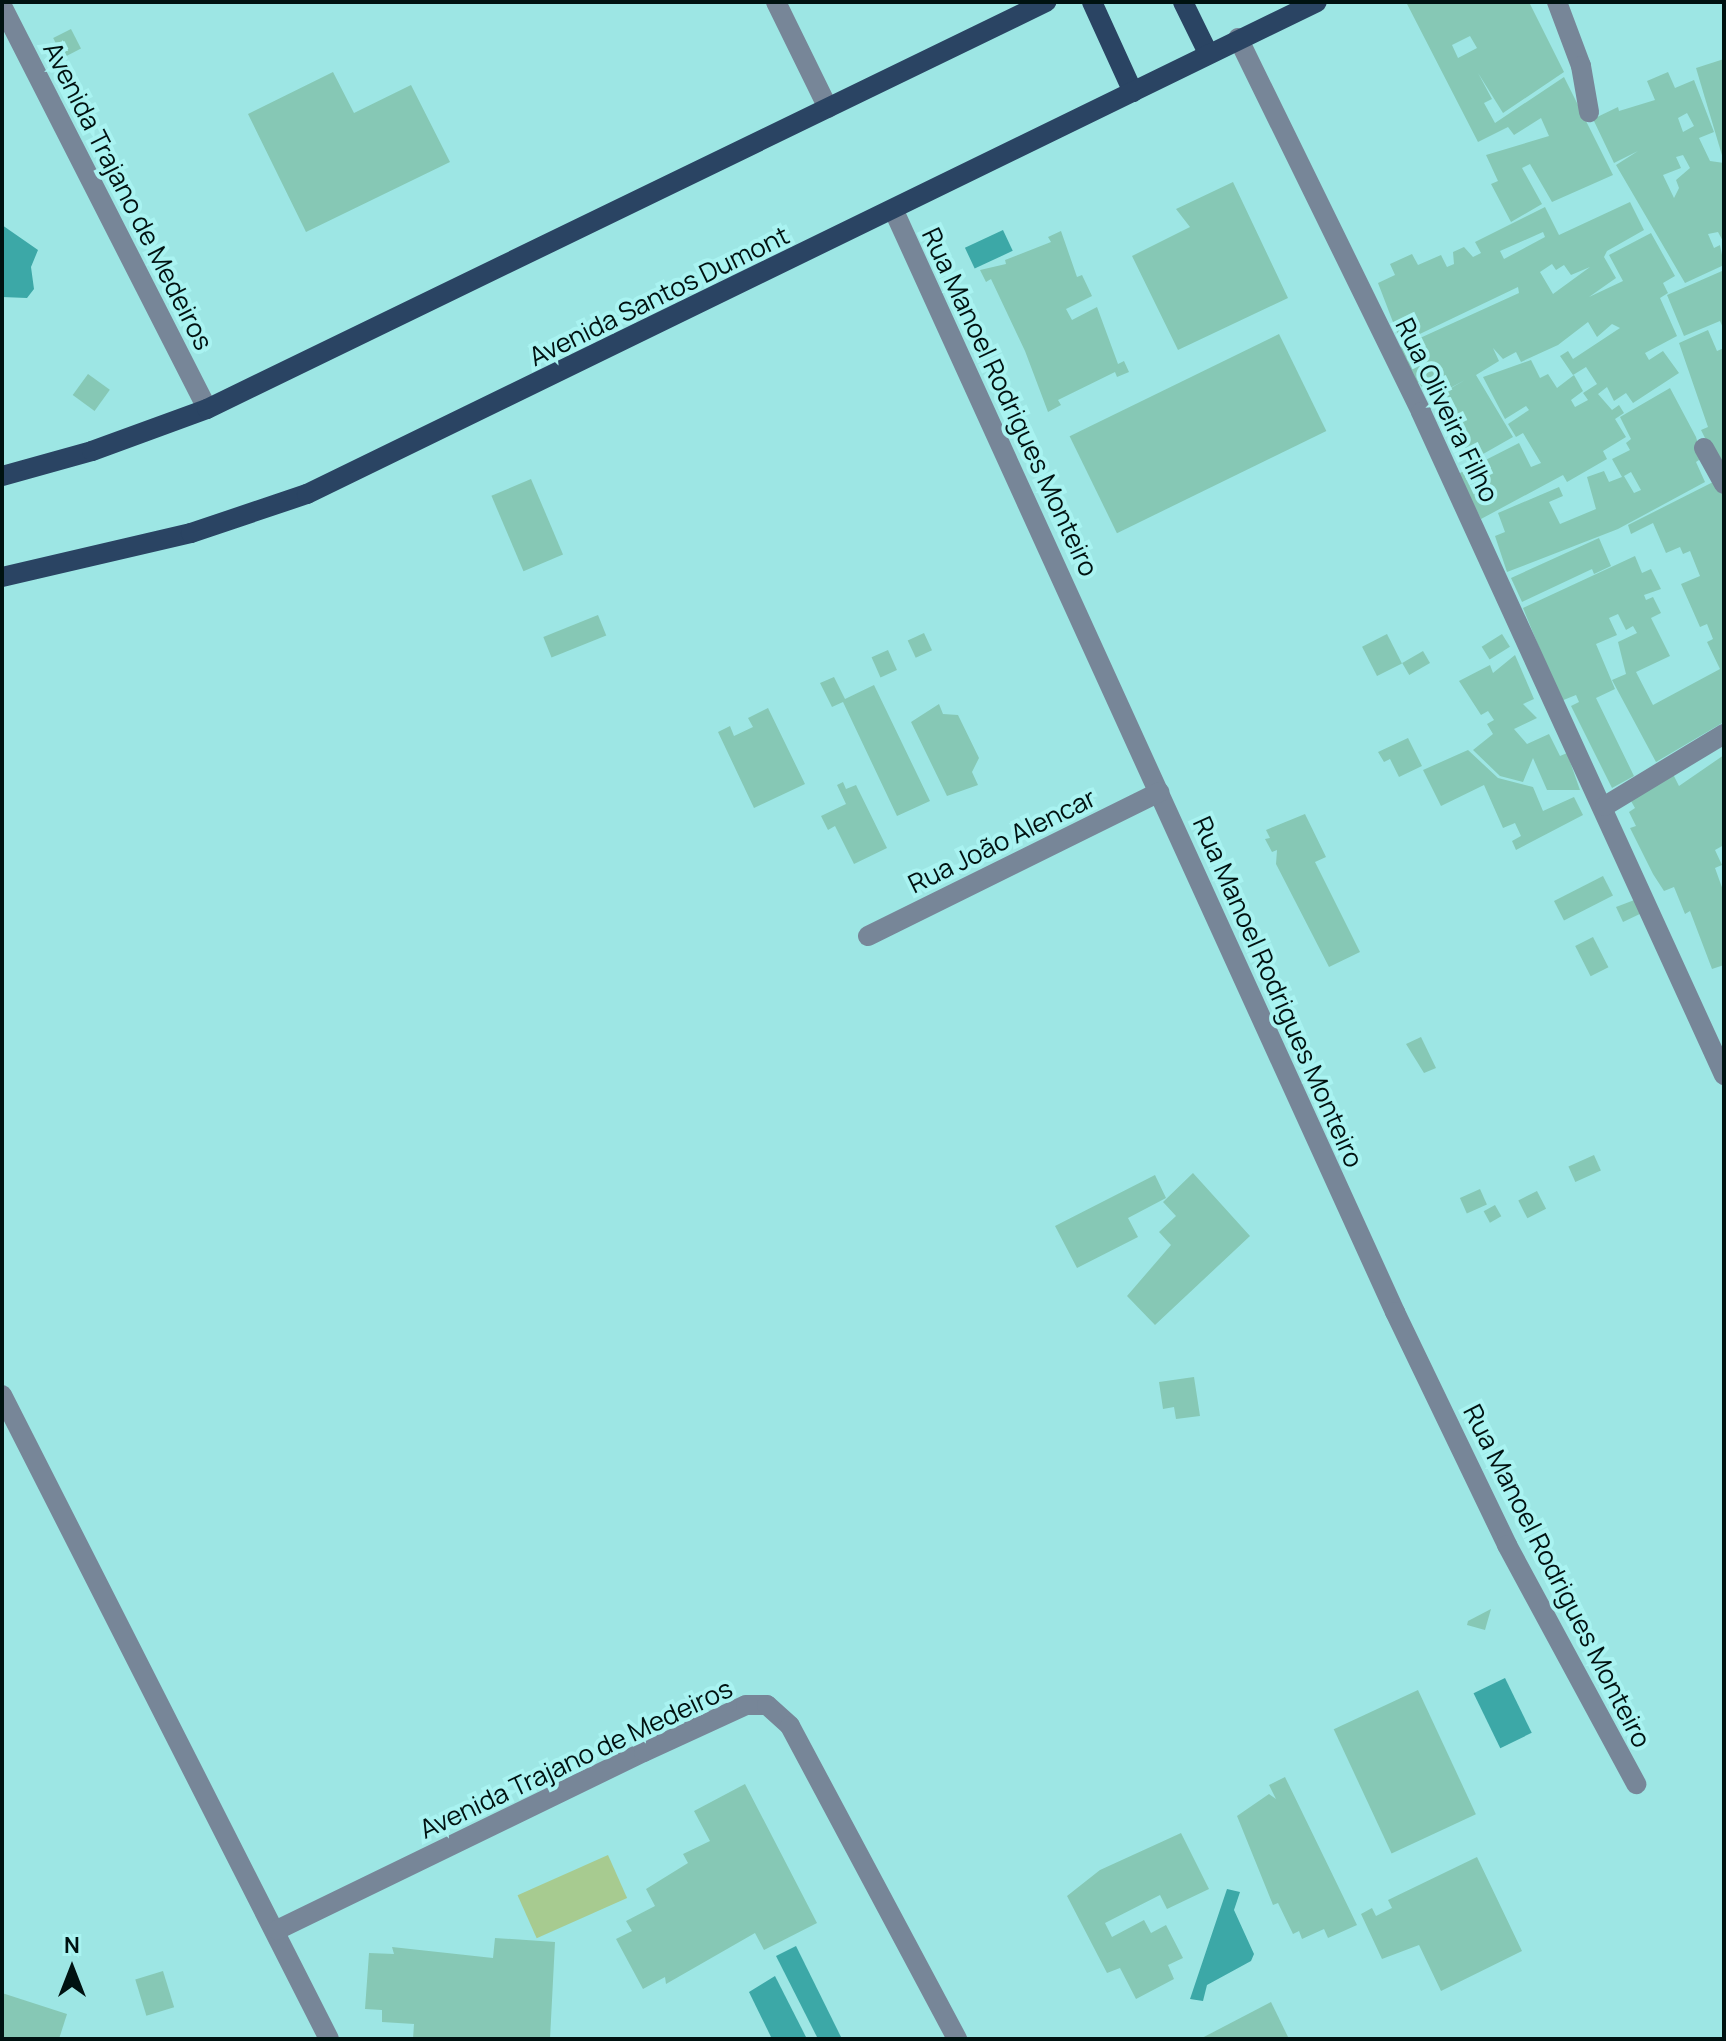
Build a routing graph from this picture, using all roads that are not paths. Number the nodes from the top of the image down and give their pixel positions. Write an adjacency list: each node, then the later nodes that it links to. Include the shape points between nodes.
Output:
1 (776, 2): 11 (street)
2 (1046, 2): 11 (main road)
3 (1092, 2): 10 (main road)
4 (1183, 2): 9 (main road)
5 (1317, 2): 8 (main road, Avenida Santos Dumont)
6 (1557, 2): 12 (street, via 1581,66)
7 (2, 6): 14 (street, Avenida Trajano de Medeiros)
8 (1238, 38): 9 (main road, Avenida Santos Dumont); 21 (street, Rua Oliveira Filho)
9 (1208, 53): 10 (main road, Avenida Santos Dumont)
10 (1133, 92): 13 (main road, Avenida Santos Dumont)
11 (828, 108): 14 (main road)
12 (1589, 112)
13 (894, 211): 18 (main road, Avenida Santos Dumont, via 307,494 177,537); 20 (street, Rua Manoel Rodrigues Monteiro)
14 (207, 409): 16 (main road, via 92,451)
15 (1704, 448): 17 (street)
16 (2, 476)
17 (1724, 484)
18 (2, 577)
19 (1724, 734): 21 (street)
20 (1159, 792): 22 (street, Rua João Alencar); 25 (street, Rua Manoel Rodrigues Monteiro, via 1460,1449)
21 (1605, 806): 23 (street, Rua Oliveira Filho)
22 (868, 936)
23 (1724, 1075)
24 (2, 1395): 26 (street)
25 (1636, 1784)
26 (277, 1930): 27 (street); 28 (street, Avenida Trajano de Medeiros, via 746,1705 767,1705 790,1726)
27 (329, 2039)
28 (957, 2039)

